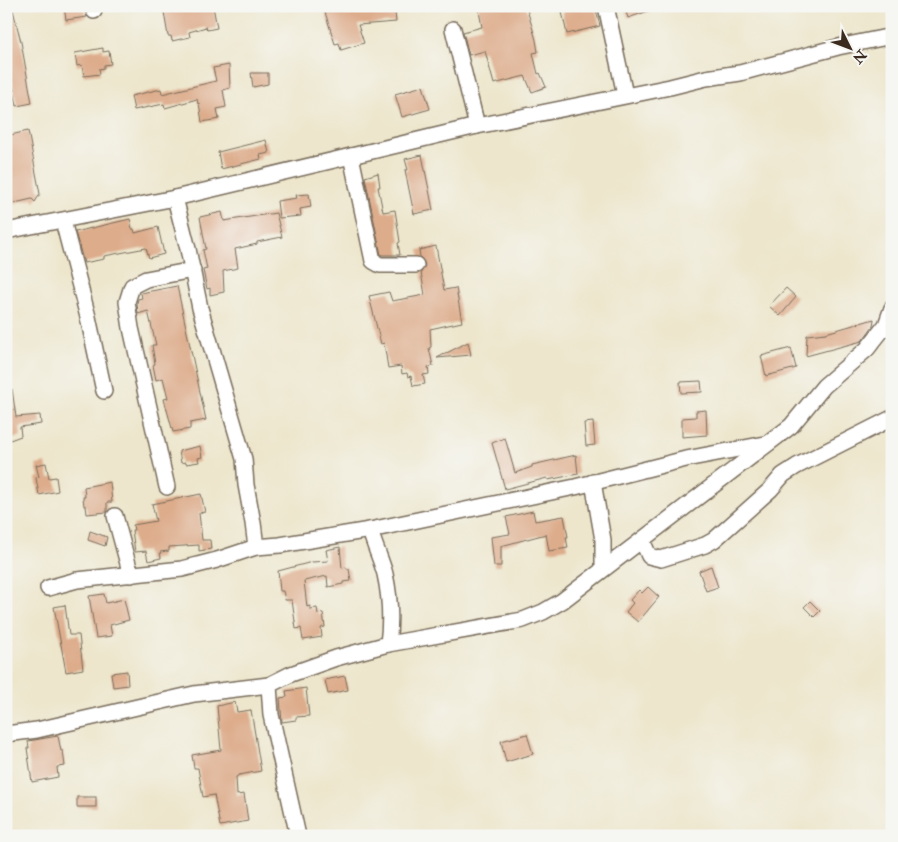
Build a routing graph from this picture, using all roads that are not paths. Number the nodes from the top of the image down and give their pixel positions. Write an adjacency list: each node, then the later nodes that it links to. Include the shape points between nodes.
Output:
1 (606, 6): 4 (street)
2 (453, 29): 5 (street)
3 (892, 36): 4 (street, via 740,73)
4 (624, 95): 5 (street)
5 (477, 126): 6 (street)
6 (351, 156): 7 (street); 10 (street, via 373,261 380,265)
7 (174, 198): 8 (street); 11 (street)
8 (63, 221): 9 (street); 13 (street)
9 (6, 232)
10 (416, 265)
11 (193, 270): 17 (street, via 136,283 127,302); 21 (street, via 200,308 244,459)
12 (892, 308): 15 (street, via 886,325 867,349 824,386 790,426)
13 (104, 391)
14 (892, 418): 20 (street, via 783,475 706,545 661,559 649,556)
15 (769, 444): 16 (street, via 686,459); 20 (street)
16 (593, 482): 19 (street); 22 (street, via 603,540)
17 (167, 487)
18 (115, 516): 23 (street)
19 (370, 530): 21 (street); 25 (street, via 385,575 389,605)
20 (642, 540): 22 (street)
21 (256, 547): 23 (street, via 182,569)
22 (603, 568): 25 (street, via 562,601 523,620)
23 (131, 575): 24 (street, via 76,580)
24 (48, 588)
25 (388, 644): 26 (street, via 353,652)
26 (269, 685): 27 (street, via 194,694 37,730); 28 (street, via 271,715)
27 (6, 734)
28 (298, 836)

